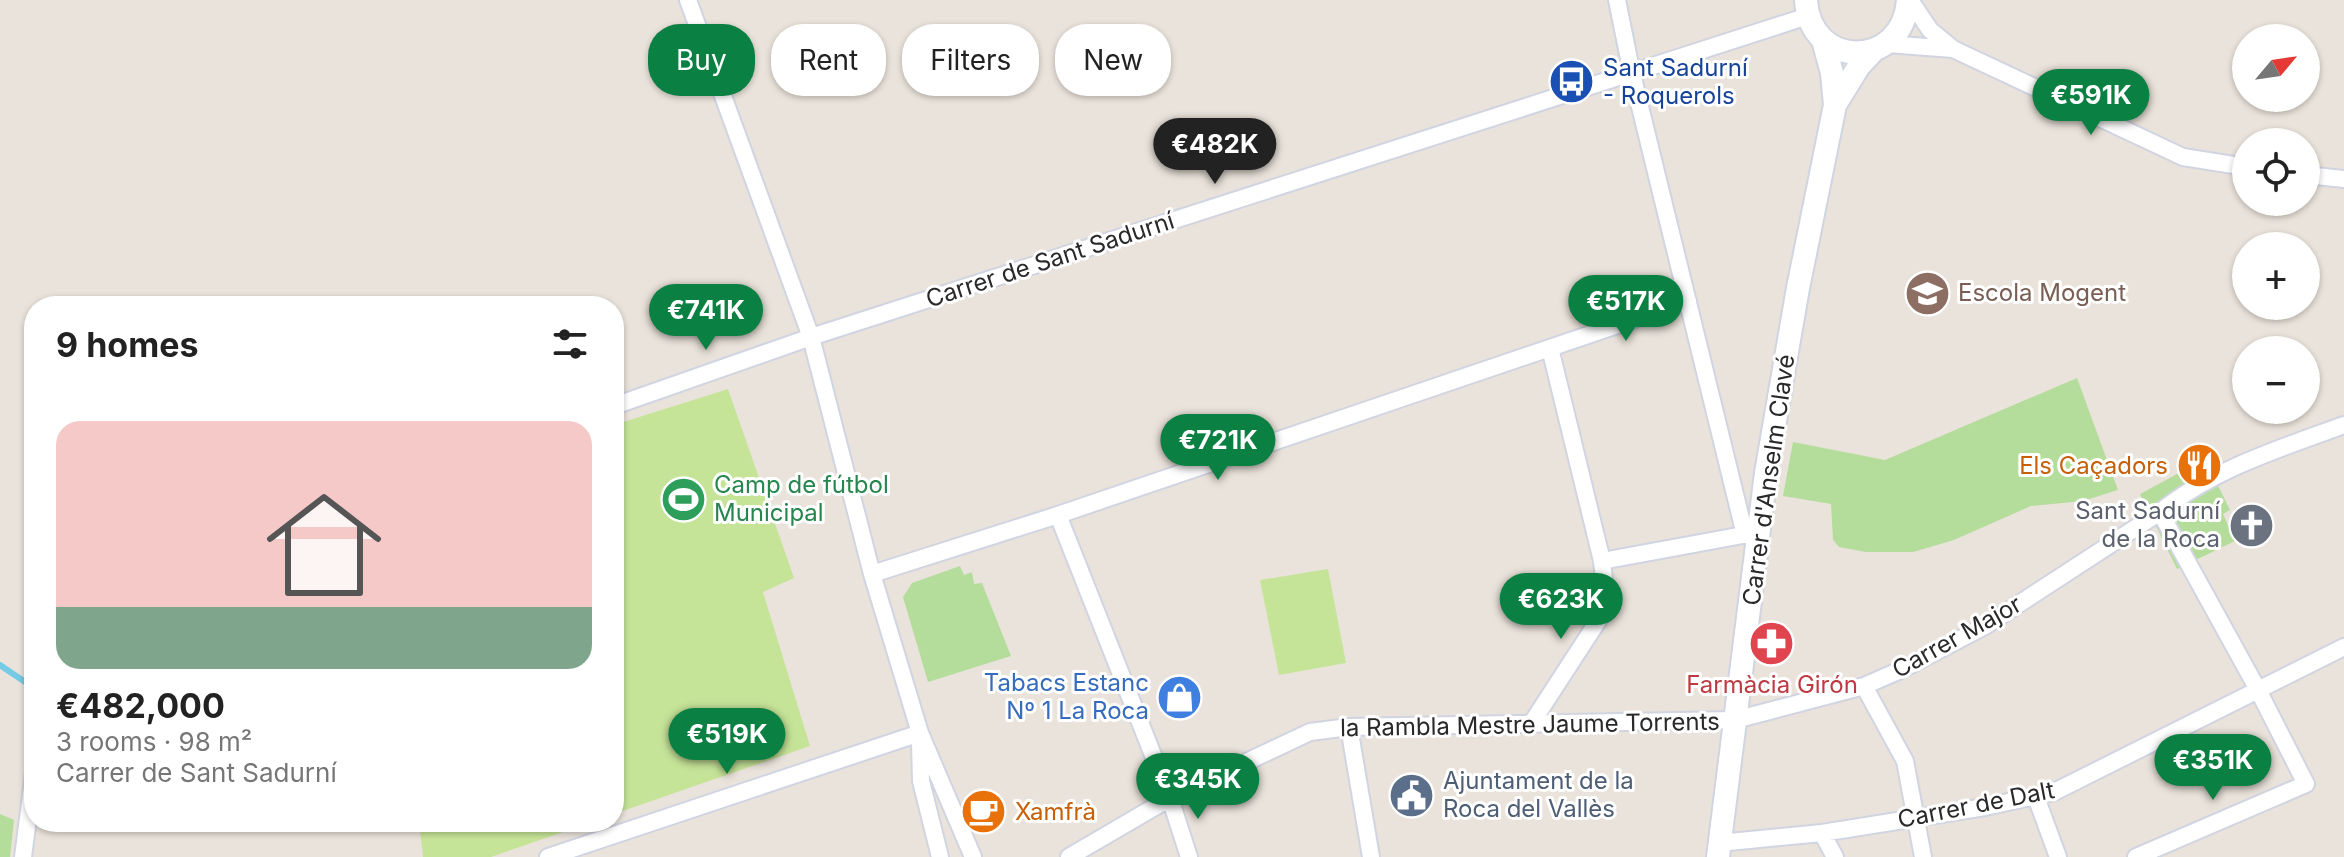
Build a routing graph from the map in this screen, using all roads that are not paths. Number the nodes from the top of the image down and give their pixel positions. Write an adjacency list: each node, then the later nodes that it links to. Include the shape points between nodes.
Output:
1 (688, 0): 14 (street)
2 (1617, 0): 8 (street)
3 (1909, 0): 6 (street, via 1902,27); 7 (street, via 1930,30)
4 (1807, 8): 5 (street, via 1811,25); 8 (street, Carrer de Sant Sadurní)
5 (1823, 40): 6 (street, via 1843,51); 9 (street)
6 (1881, 46): 7 (street); 9 (street, via 1859,66)
7 (1953, 49): 10 (street, via 2170,152)
8 (1632, 74): 13 (street); 14 (street, Carrer de Sant Sadurní)
9 (1835, 105): 20 (street, Carrer d'Anselm Clavé)
10 (2232, 165)
11 (2320, 176): 12 (street)
12 (2344, 179)
13 (1688, 301): 15 (street); 20 (street)
14 (811, 337): 16 (street, Carrer de Sant Sadurní); 22 (street)
15 (1550, 348): 19 (street); 21 (street)
16 (624, 402)
17 (2344, 425): 18 (street, Carrer Major, via 2251,459 2179,496)
18 (2160, 512): 24 (street, Carrer Major, via 1985,626); 25 (street)
19 (1058, 515): 22 (street); 31 (street)
20 (1752, 534): 21 (street); 26 (street, Carrer d'Anselm Clavé)
21 (1602, 561): 27 (street, via 1607,607)
22 (872, 574): 29 (street)
23 (2344, 647): 25 (street, Carrer de Dalt)
24 (1864, 686): 26 (street, Carrer Major); 32 (street, via 1905,761)
25 (2258, 690): 30 (street, Carrer de Dalt); 48 (street, via 2306,784)
26 (1735, 720): 27 (street, la Rambla Mestre Jaume Torrents); 37 (street, Carrer d'Anselm Clavé)
27 (1531, 724): 28 (street, la Rambla Mestre Jaume Torrents)
28 (1349, 727): 31 (street, la Rambla Mestre Jaume Torrents, via 1310,732); 44 (street)
29 (920, 733): 35 (street); 40 (street, via 921,781); 41 (street)
30 (2036, 797): 32 (street, Carrer de Dalt); 47 (street)
31 (1170, 798): 42 (street, la Rambla Mestre Jaume Torrents); 43 (street)
32 (1916, 817): 36 (street, Carrer de Dalt); 46 (street)
33 (26, 832): 38 (street)
34 (623, 832): 39 (street)
35 (624, 832)
36 (1822, 833): 37 (street, Carrer de Dalt); 45 (street)
37 (1719, 850)
38 (23, 857)
39 (548, 857)
40 (940, 857)
41 (973, 857)
42 (1069, 857)
43 (1189, 857)
44 (1371, 857)
45 (1835, 857)
46 (1923, 857)
47 (2058, 857)
48 (2136, 857)

